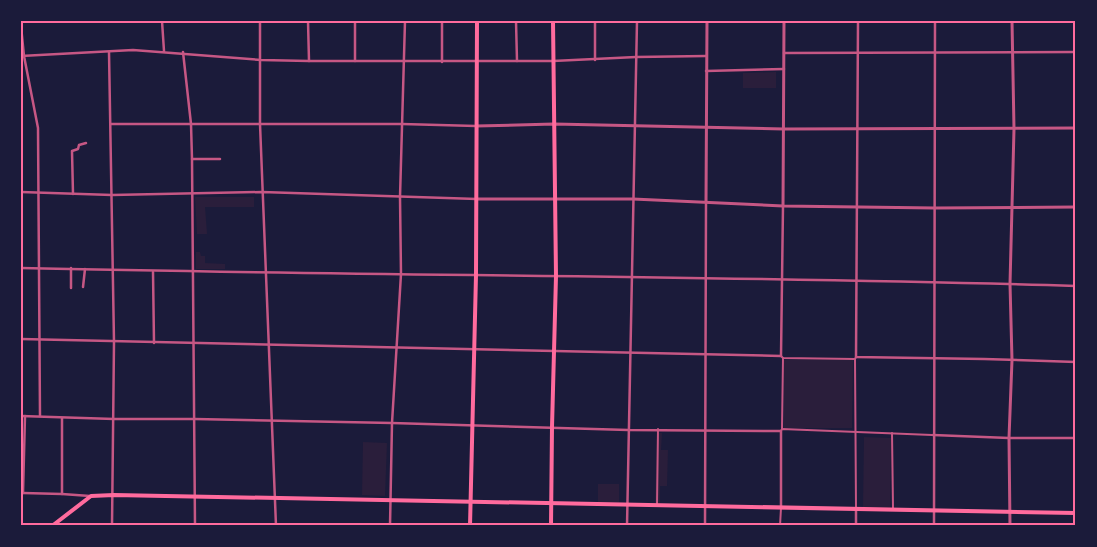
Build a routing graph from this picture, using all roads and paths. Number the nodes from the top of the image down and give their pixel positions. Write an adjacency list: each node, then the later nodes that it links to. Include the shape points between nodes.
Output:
1 (162, 21): 18 (street)
2 (260, 21): 29 (street)
3 (308, 21): 31 (street)
4 (355, 21): 32 (street)
5 (405, 21): 33 (street)
6 (442, 21): 36 (street)
7 (477, 21): 37 (main road)
8 (516, 21): 34 (street)
9 (553, 21): 35 (main road)
10 (595, 21): 30 (street)
11 (637, 21): 28 (street)
12 (707, 21): 27 (street)
13 (784, 21): 24 (street)
14 (858, 21): 21 (street)
15 (934, 21): 25 (street)
16 (1012, 21): 22 (street)
17 (21, 26): 26 (street)
18 (164, 51): 19 (street); 20 (street)
19 (109, 52): 26 (street); 40 (street)
20 (183, 52): 29 (street); 41 (street)
21 (858, 52): 24 (street); 25 (street); 48 (street)
22 (1012, 52): 23 (street); 25 (street); 52 (street)
23 (1076, 52)
24 (784, 53): 38 (street)
25 (935, 54): 51 (street)
26 (23, 56): 57 (street, via 38,128)
27 (706, 56): 28 (street); 39 (street)
28 (636, 57): 30 (street); 45 (street)
29 (261, 60): 31 (street); 42 (street)
30 (595, 60): 35 (street)
31 (309, 61): 32 (street)
32 (356, 61): 33 (street)
33 (404, 61): 36 (street); 43 (street)
34 (517, 61): 35 (street); 37 (street)
35 (554, 61): 44 (main road)
36 (442, 62): 37 (street)
37 (477, 62): 46 (main road)
38 (784, 69): 39 (street); 50 (street)
39 (706, 71): 47 (street)
40 (111, 124): 41 (street); 61 (street)
41 (191, 124): 42 (street); 54 (street)
42 (260, 124): 43 (street); 58 (street)
43 (402, 124): 46 (street); 62 (street)
44 (554, 124): 45 (street); 46 (street); 64 (main road)
45 (635, 125): 47 (street); 65 (street)
46 (476, 126): 63 (main road)
47 (706, 128): 50 (street); 66 (street)
48 (857, 128): 50 (street); 51 (street); 68 (street)
49 (1076, 128): 52 (street)
50 (784, 129): 67 (street)
51 (935, 129): 52 (street); 71 (street)
52 (1014, 129): 69 (street)
53 (86, 143): 60 (street, via 72,151)
54 (192, 159): 55 (street); 59 (street)
55 (220, 159)
56 (21, 192): 57 (street)
57 (39, 192): 60 (street); 73 (street)
58 (262, 192): 59 (street); 62 (street); 79 (street)
59 (192, 193): 61 (street); 78 (street)
60 (73, 194): 61 (street)
61 (112, 195): 76 (street)
62 (400, 197): 63 (street); 80 (street)
63 (477, 199): 64 (street); 81 (main road)
64 (556, 200): 65 (street); 82 (main road)
65 (634, 200): 66 (street); 83 (street)
66 (706, 202): 67 (street); 84 (street)
67 (783, 206): 68 (street); 85 (street)
68 (857, 206): 71 (street); 86 (street)
69 (1012, 207): 70 (street); 71 (street); 88 (street)
70 (1076, 207)
71 (935, 208): 87 (street)
72 (21, 268): 73 (street)
73 (39, 268): 74 (street); 93 (street)
74 (71, 268): 75 (street); 91 (street)
75 (85, 269): 76 (street); 90 (street)
76 (113, 270): 77 (street); 94 (street)
77 (153, 272): 78 (street); 95 (street)
78 (192, 272): 79 (street); 96 (street)
79 (266, 273): 80 (street); 97 (street)
80 (401, 274): 81 (street); 98 (street)
81 (476, 275): 82 (street); 99 (main road)
82 (556, 276): 83 (street); 100 (main road)
83 (631, 276): 84 (street); 101 (street)
84 (707, 279): 85 (street); 102 (street)
85 (782, 280): 86 (street); 103 (street)
86 (858, 280): 87 (street); 104 (street)
87 (935, 282): 88 (street); 105 (street)
88 (1010, 284): 89 (street); 106 (street)
89 (1076, 286)
90 (83, 287)
91 (71, 288)
92 (21, 339): 93 (street)
93 (40, 340): 94 (street); 110 (street)
94 (114, 342): 95 (street); 112 (street)
95 (154, 342): 96 (street)
96 (194, 343): 97 (street); 113 (street)
97 (269, 344): 98 (street); 114 (street)
98 (397, 348): 99 (street); 115 (street)
99 (473, 349): 100 (street); 116 (main road)
100 (554, 351): 101 (street); 117 (main road)
101 (630, 353): 102 (street); 119 (street)
102 (706, 354): 103 (street); 120 (street)
103 (782, 357): 104 (street); 121 (street)
104 (856, 358): 105 (street); 122 (street)
105 (935, 358): 106 (street); 124 (street)
106 (1012, 360): 107 (street); 125 (street)
107 (1076, 362)
108 (21, 416): 109 (street)
109 (26, 416): 110 (street); 127 (street)
110 (40, 416): 111 (street)
111 (62, 418): 112 (street); 128 (street)
112 (114, 419): 113 (street); 129 (street)
113 (195, 419): 114 (street); 131 (street)
114 (273, 420): 115 (street); 132 (street)
115 (392, 423): 116 (street); 133 (street)
116 (473, 425): 117 (street); 134 (main road)
117 (552, 427): 119 (street); 135 (main road)
118 (658, 429): 119 (street); 120 (street); 137 (street)
119 (628, 430): 136 (street)
120 (706, 430): 121 (street); 138 (street)
121 (781, 430): 122 (street); 139 (street)
122 (856, 432): 123 (street); 140 (street)
123 (892, 433): 124 (street); 141 (street)
124 (933, 435): 125 (street); 142 (street)
125 (1009, 438): 126 (street); 143 (street)
126 (1076, 438)
127 (22, 493): 128 (street)
128 (62, 494): 130 (street)
129 (114, 495): 130 (main road); 131 (main road); 146 (street)
130 (91, 496): 145 (main road)
131 (195, 496): 132 (main road); 147 (street)
132 (275, 499): 133 (main road); 148 (street)
133 (390, 501): 134 (main road); 149 (street)
134 (471, 503): 135 (main road); 150 (main road)
135 (552, 505): 136 (main road); 151 (main road)
136 (627, 506): 137 (main road); 152 (street)
137 (657, 507): 138 (main road)
138 (706, 508): 139 (main road); 153 (street)
139 (781, 508): 140 (main road); 154 (street)
140 (856, 510): 141 (main road); 155 (street)
141 (892, 510): 142 (main road)
142 (934, 511): 143 (main road); 156 (street)
143 (1010, 513): 144 (main road); 157 (street)
144 (1076, 514)
145 (52, 526)
146 (112, 526)
147 (195, 526)
148 (276, 526)
149 (390, 526)
150 (470, 526)
151 (551, 526)
152 (627, 526)
153 (705, 526)
154 (780, 526)
155 (856, 526)
156 (934, 526)
157 (1010, 526)

